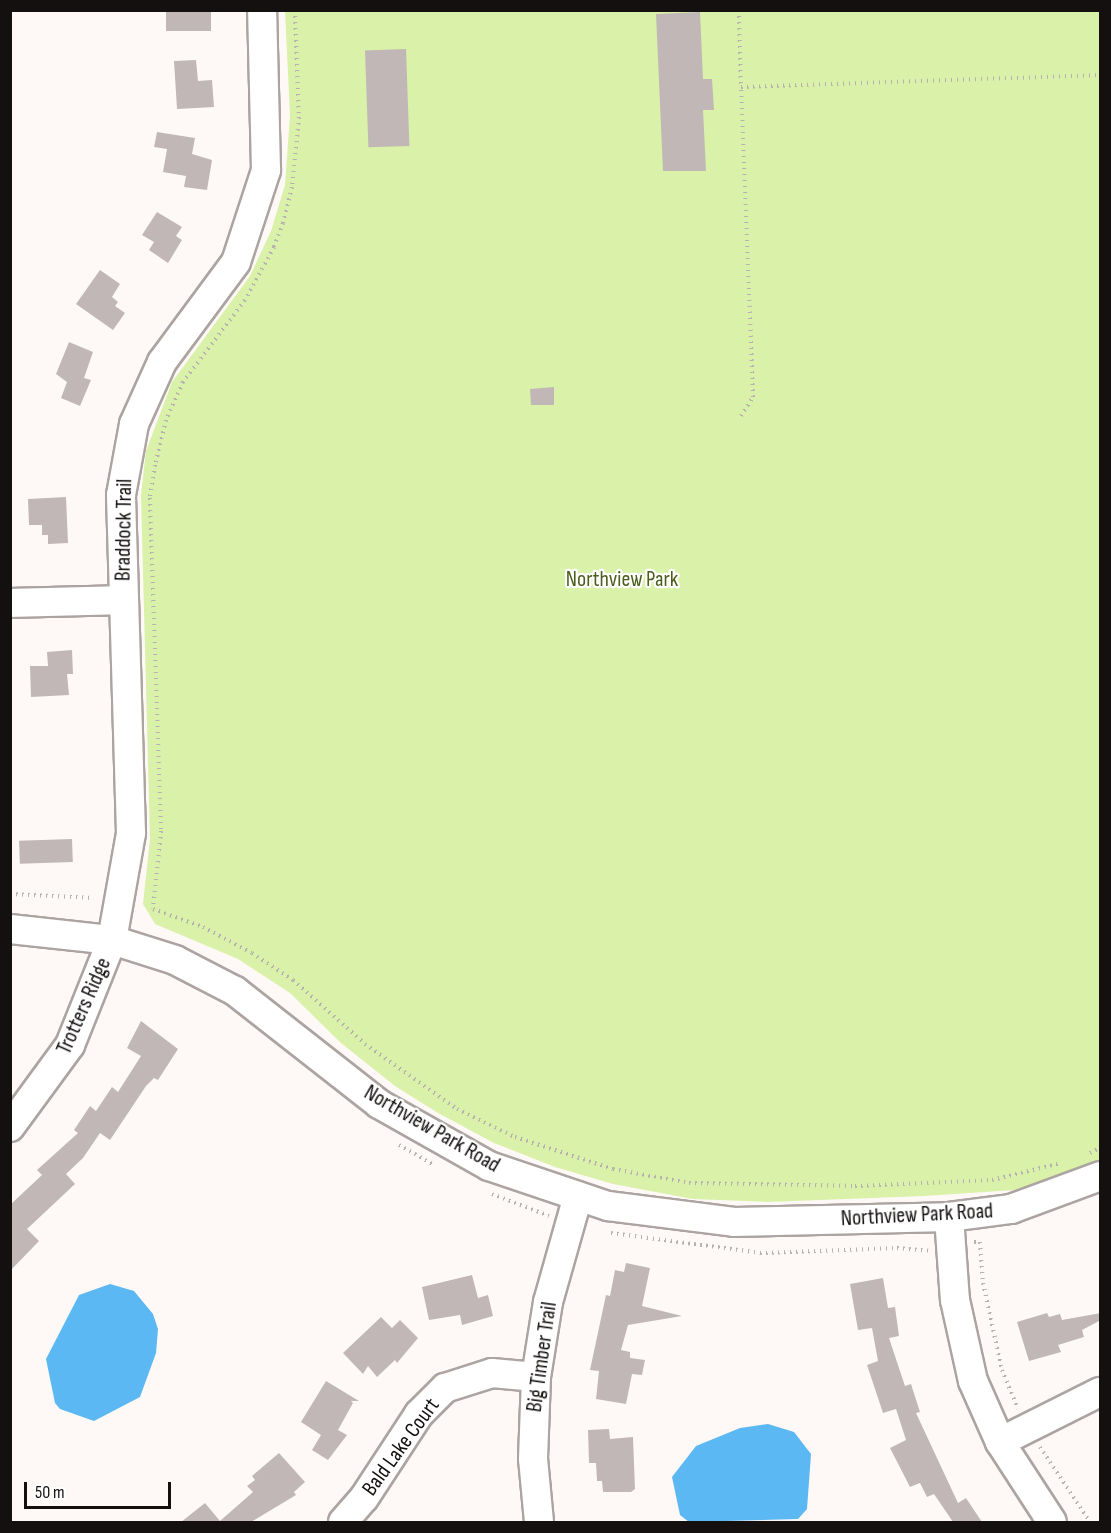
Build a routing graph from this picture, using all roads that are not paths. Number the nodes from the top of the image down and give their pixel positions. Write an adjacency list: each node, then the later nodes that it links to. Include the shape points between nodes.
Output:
1 (262, 10): 2 (street, Braddock Trail, via 266,170 236,262 162,362 134,423 121,495)
2 (123, 600): 3 (street); 5 (street, Braddock Trail, via 130,833)
3 (10, 603)
4 (10, 929): 5 (street, Northview Park Road)
5 (112, 940): 6 (street, Trotters Ridge, via 70,1045); 8 (street, Northview Park Road, via 175,960 236,991 379,1104 489,1166)
6 (10, 1127)
7 (1091, 1166): 9 (street, Northview Park Road, via 1011,1209)
8 (578, 1196): 9 (street, Northview Park Road, via 608,1206 734,1222); 10 (street, Big Timber Trail, via 549,1302)
9 (949, 1217): 12 (street, via 959,1328 973,1381)
10 (536, 1377): 13 (street, Bald Lake Court, via 492,1373 445,1388 419,1414 364,1498); 14 (street, Big Timber Trail, via 533,1459)
11 (1101, 1392): 12 (street)
12 (1000, 1442): 15 (street)
13 (343, 1522)
14 (539, 1522)
15 (1052, 1522)

